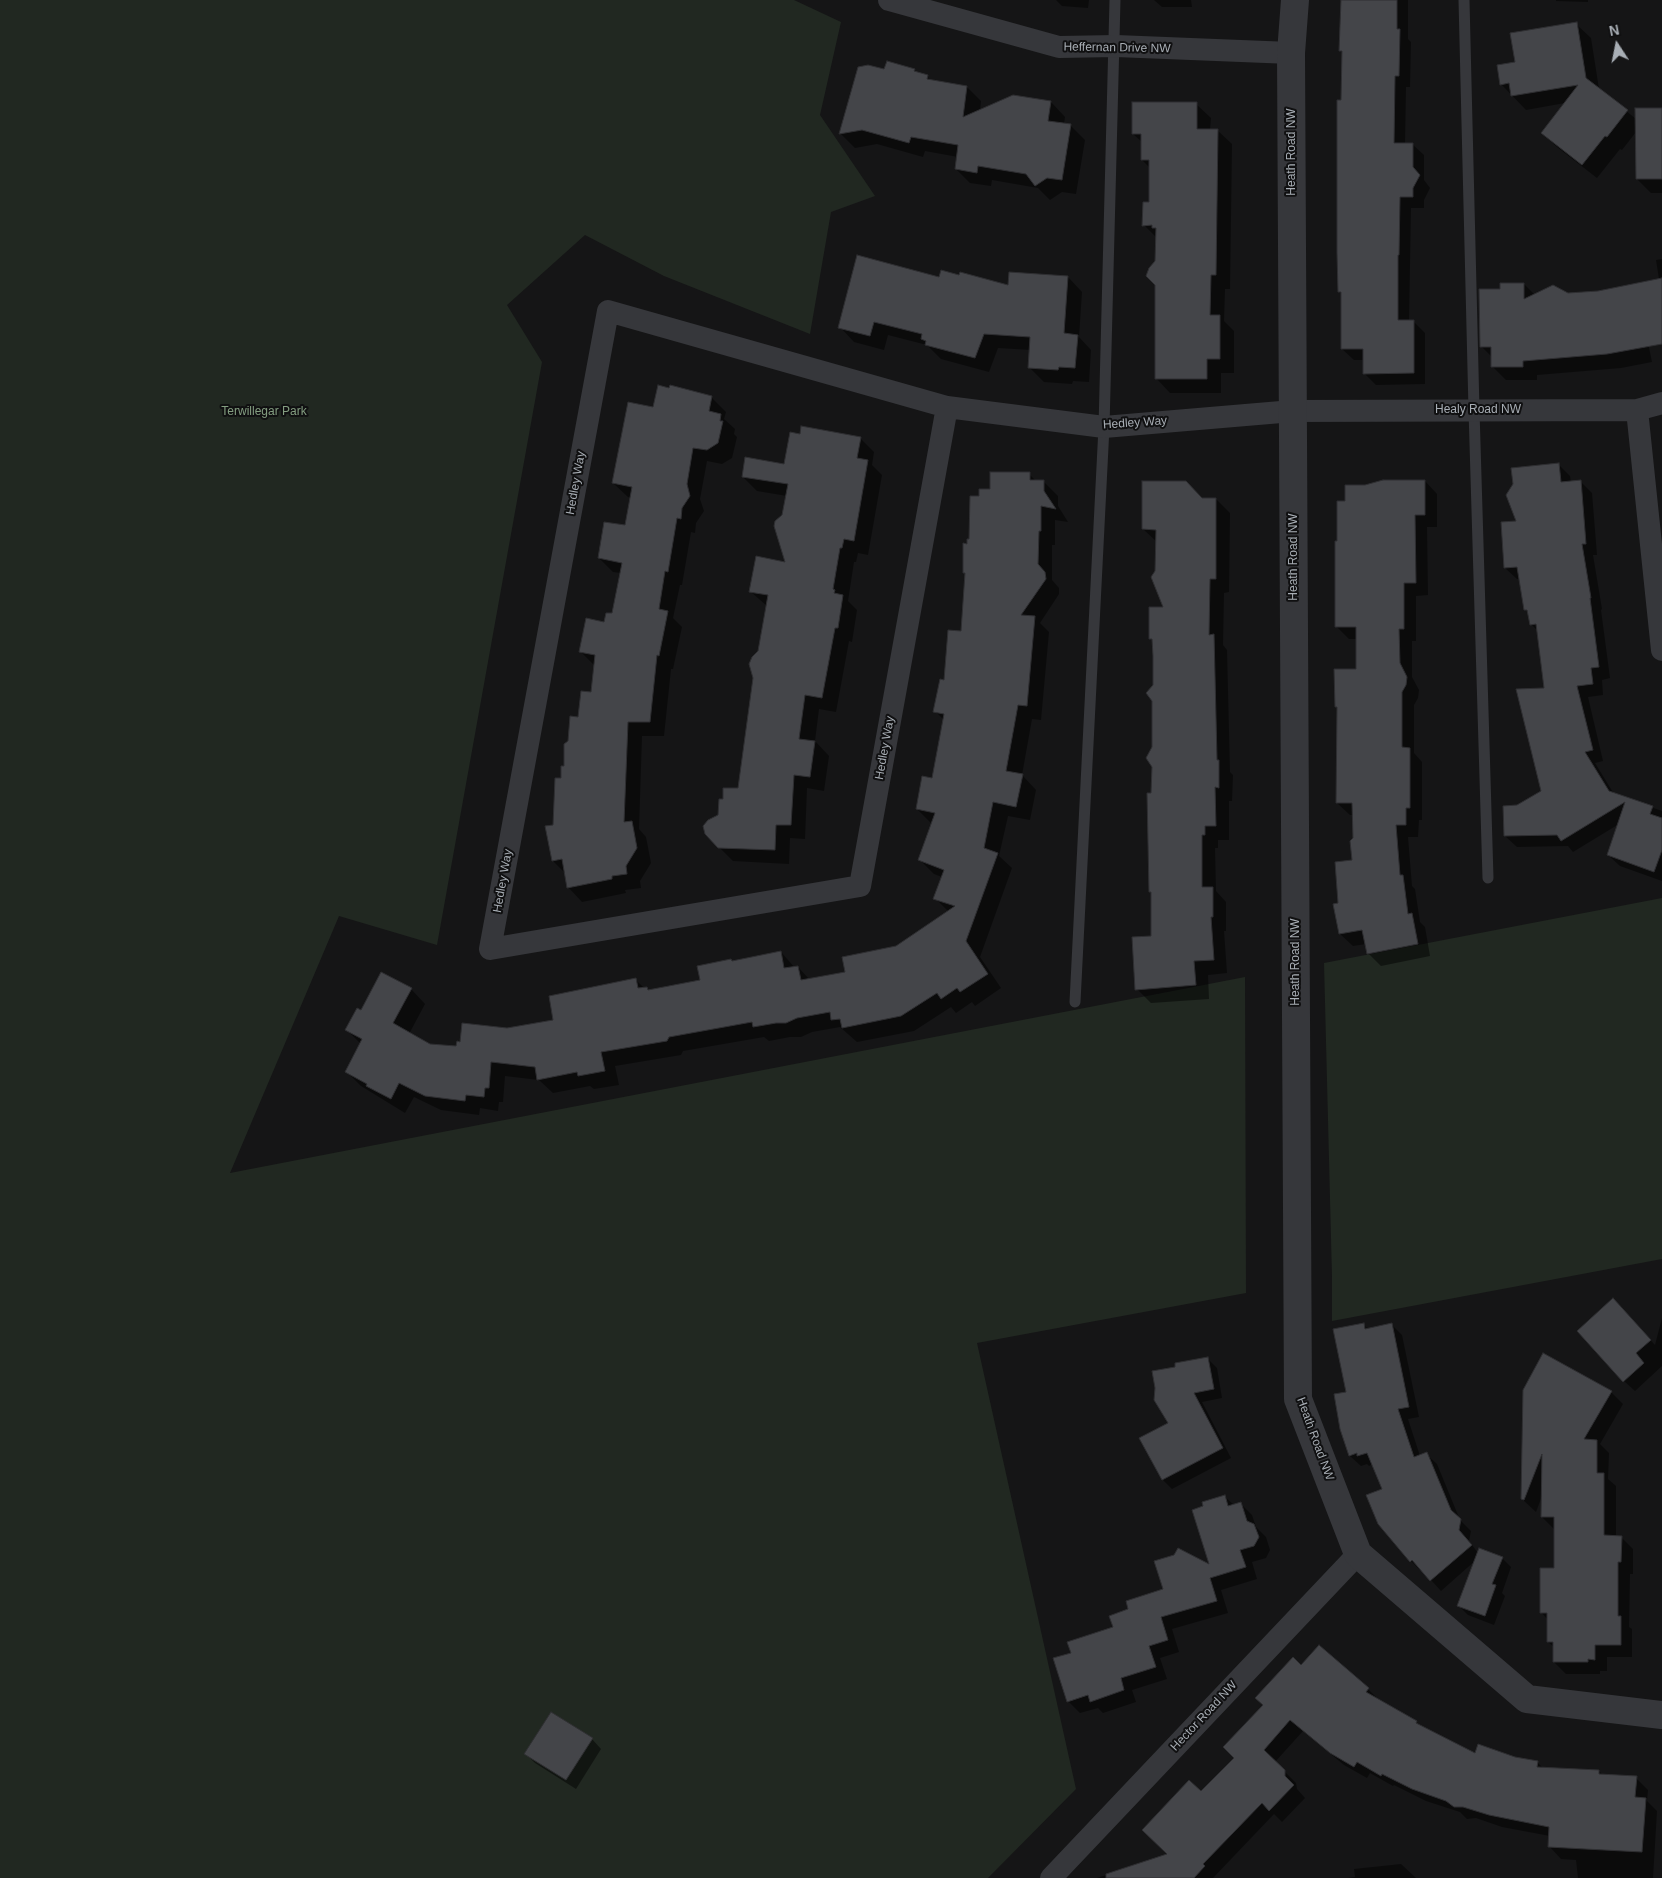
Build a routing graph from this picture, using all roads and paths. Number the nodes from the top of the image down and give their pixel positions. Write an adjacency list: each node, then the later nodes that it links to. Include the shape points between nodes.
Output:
1 (890, 0): 5 (street, Heffernan Drive NW, via 1059,47)
2 (1116, 0): 5 (lane)
3 (1295, 0): 6 (street, Heath Road NW)
4 (1464, 0): 10 (lane)
5 (1116, 46): 6 (street, Heffernan Drive NW); 12 (lane)
6 (1291, 53): 9 (street, Heath Road NW)
7 (1662, 403): 11 (street, Healy Road NW)
8 (947, 407): 8 (street, Hedley Way, via 608,311 490,949 860,886); 12 (street, Hedley Way)
9 (1293, 410): 10 (street, Healy Road NW); 12 (street, Hedley Way); 16 (street, Heath Road NW, via 1298,1399)
10 (1474, 410): 11 (street, Healy Road NW); 14 (lane)
11 (1637, 410): 13 (street)
12 (1104, 427): 15 (lane)
13 (1662, 650)
14 (1488, 878)
15 (1074, 1002)
16 (1358, 1554): 17 (street, Heath Road NW, via 1527,1699); 18 (street, Hector Road NW)
17 (1662, 1715)
18 (1051, 1878)

